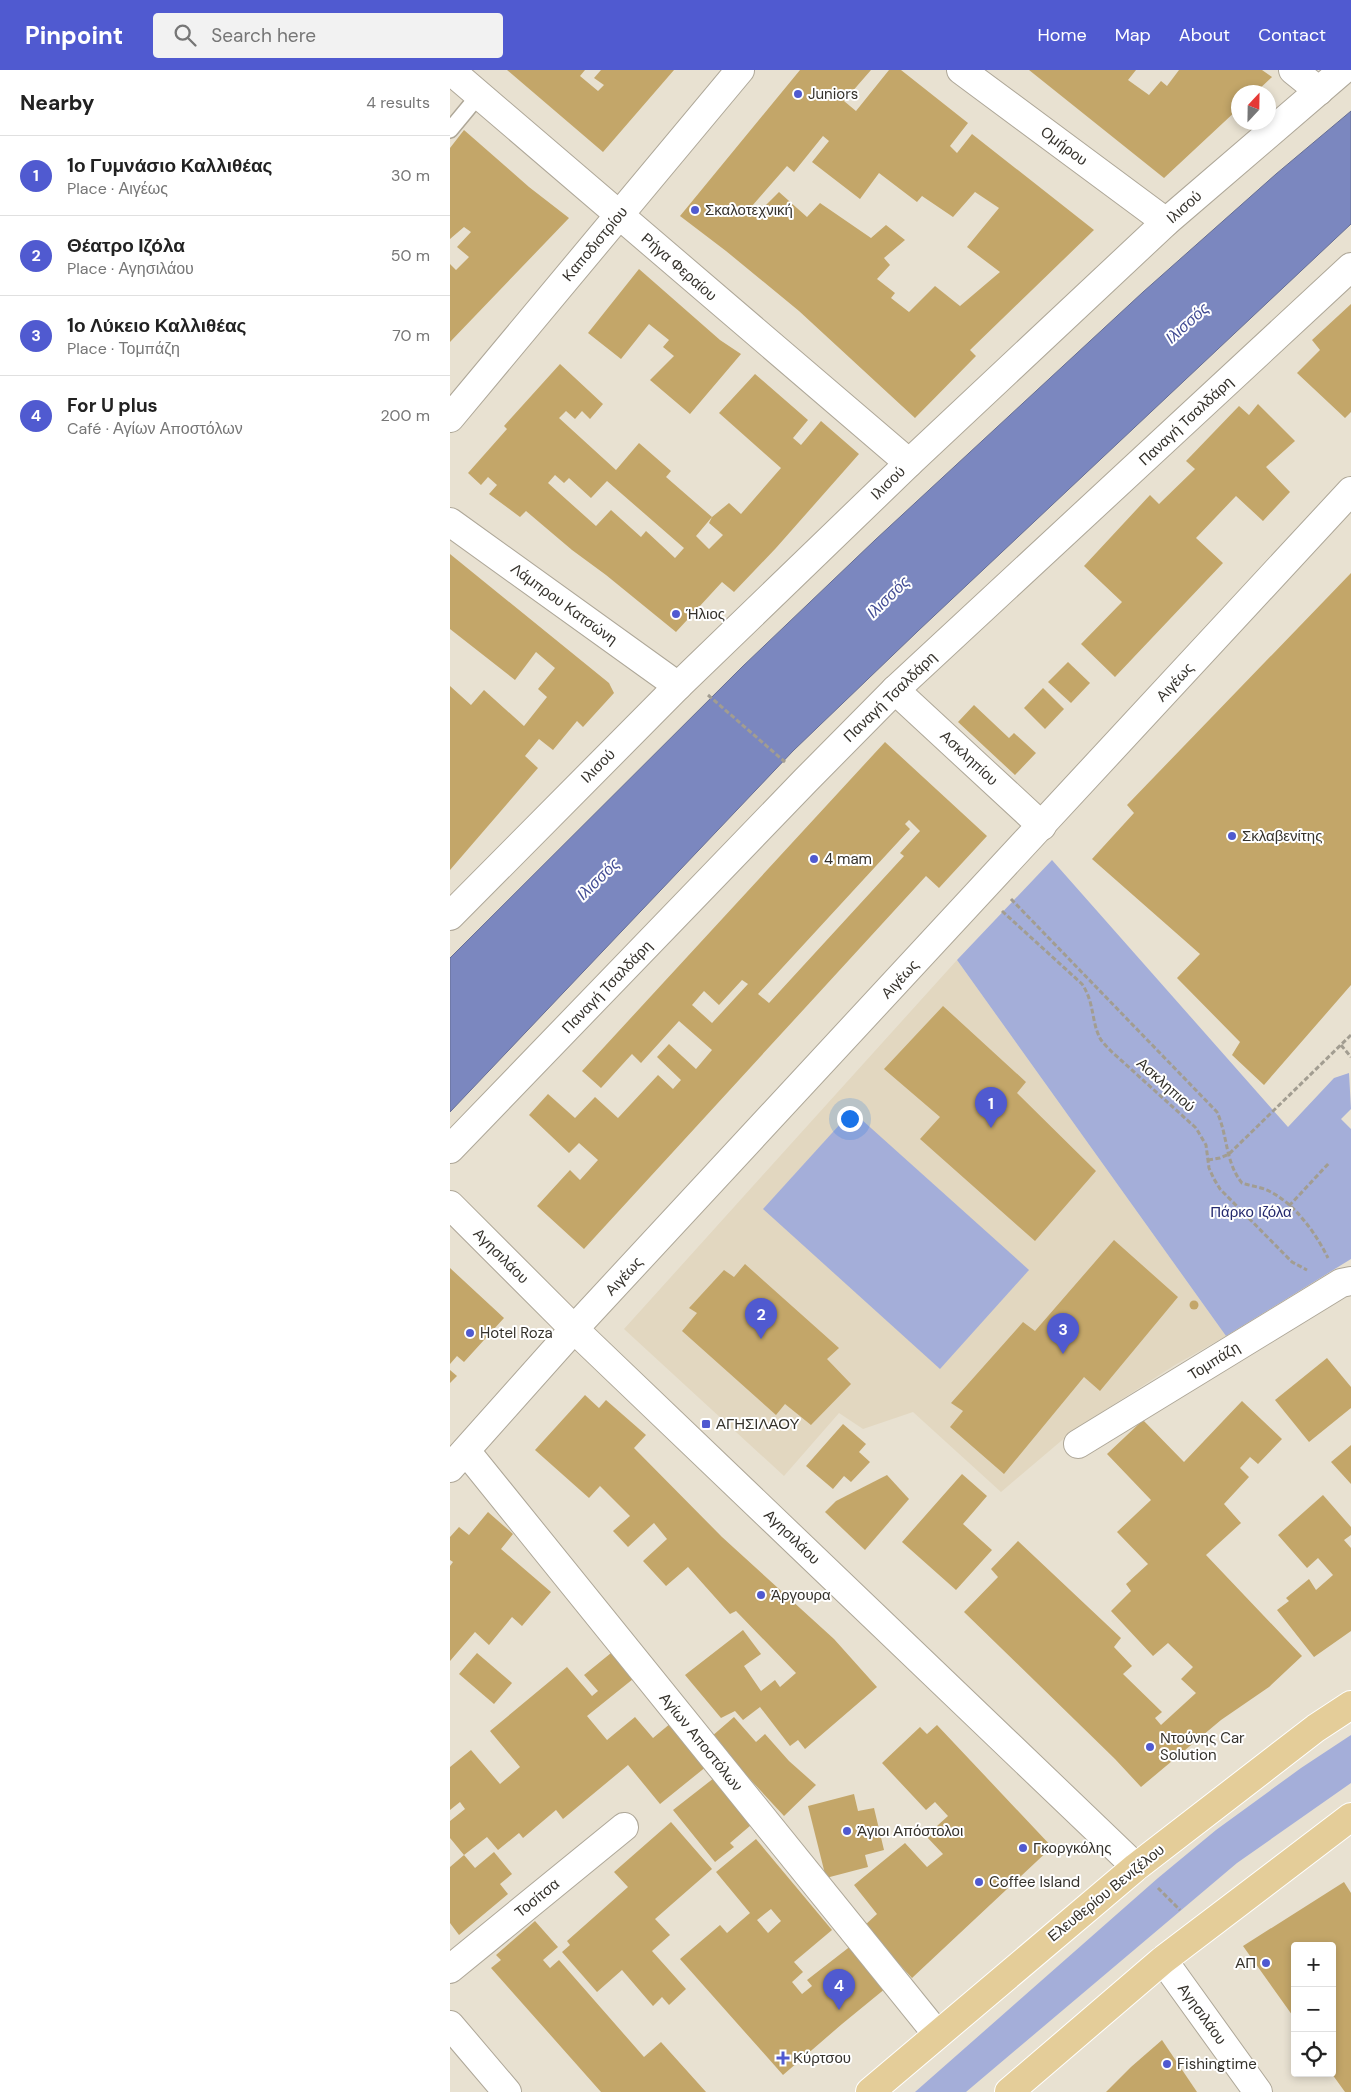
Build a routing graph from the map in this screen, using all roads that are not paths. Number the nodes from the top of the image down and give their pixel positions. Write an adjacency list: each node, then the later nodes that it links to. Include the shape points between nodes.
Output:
1 (450, 70): 6 (street, Ρήγα Φεραίου)
2 (740, 70): 9 (street, Καποδιστρίου)
3 (961, 70): 10 (street, Ομήρου)
4 (1293, 70): 7 (street)
5 (1343, 70): 7 (street, Ιλισού)
6 (478, 84): 8 (lane); 9 (street, Ρήγα Φεραίου)
7 (1319, 91): 10 (street, Ιλισού)
8 (450, 130)
9 (619, 215): 12 (street, Καποδιστρίου); 13 (street, Ρήγα Φεραίου)
10 (1166, 222): 13 (street, Ιλισού)
11 (1351, 267): 17 (street, Παναγή Τσαλδάρη)
12 (450, 418)
13 (909, 463): 16 (street, Ιλισού)
14 (1351, 491): 18 (street, Αιγέως)
15 (450, 522): 16 (street, Λάμπρου Κατσώνη)
16 (678, 686): 19 (street, Ιλισού)
17 (895, 690): 18 (street, Ασκληπίου); 20 (street, Παναγή Τσαλδάρη)
18 (1042, 826): 23 (street, Αιγέως)
19 (450, 916)
20 (450, 1149)
21 (450, 1205): 23 (street, Αγησιλάου)
22 (1346, 1282): 24 (street, Τομπάζη)
23 (574, 1329): 25 (street, Αιγέως); 29 (street, Αγησιλάου)
24 (1078, 1444)
25 (458, 1459): 33 (street, Αγίων Αποστόλων)
26 (1351, 1705): 29 (main road, Ελευθερίου Βενιζέλου, via 1316,1728)
27 (1351, 1817): 30 (main road)
28 (624, 1827): 31 (street, Τοσίτσα)
29 (1136, 1867): 33 (main road, Ελευθερίου Βενιζέλου)
30 (1163, 1960): 36 (main road); 37 (street, Αγησιλάου)
31 (450, 1969)
32 (450, 2026): 34 (street)
33 (937, 2034): 35 (main road, Ελευθερίου Βενιζέλου)
34 (507, 2092)
35 (870, 2092)
36 (1009, 2092)
37 (1258, 2092)

